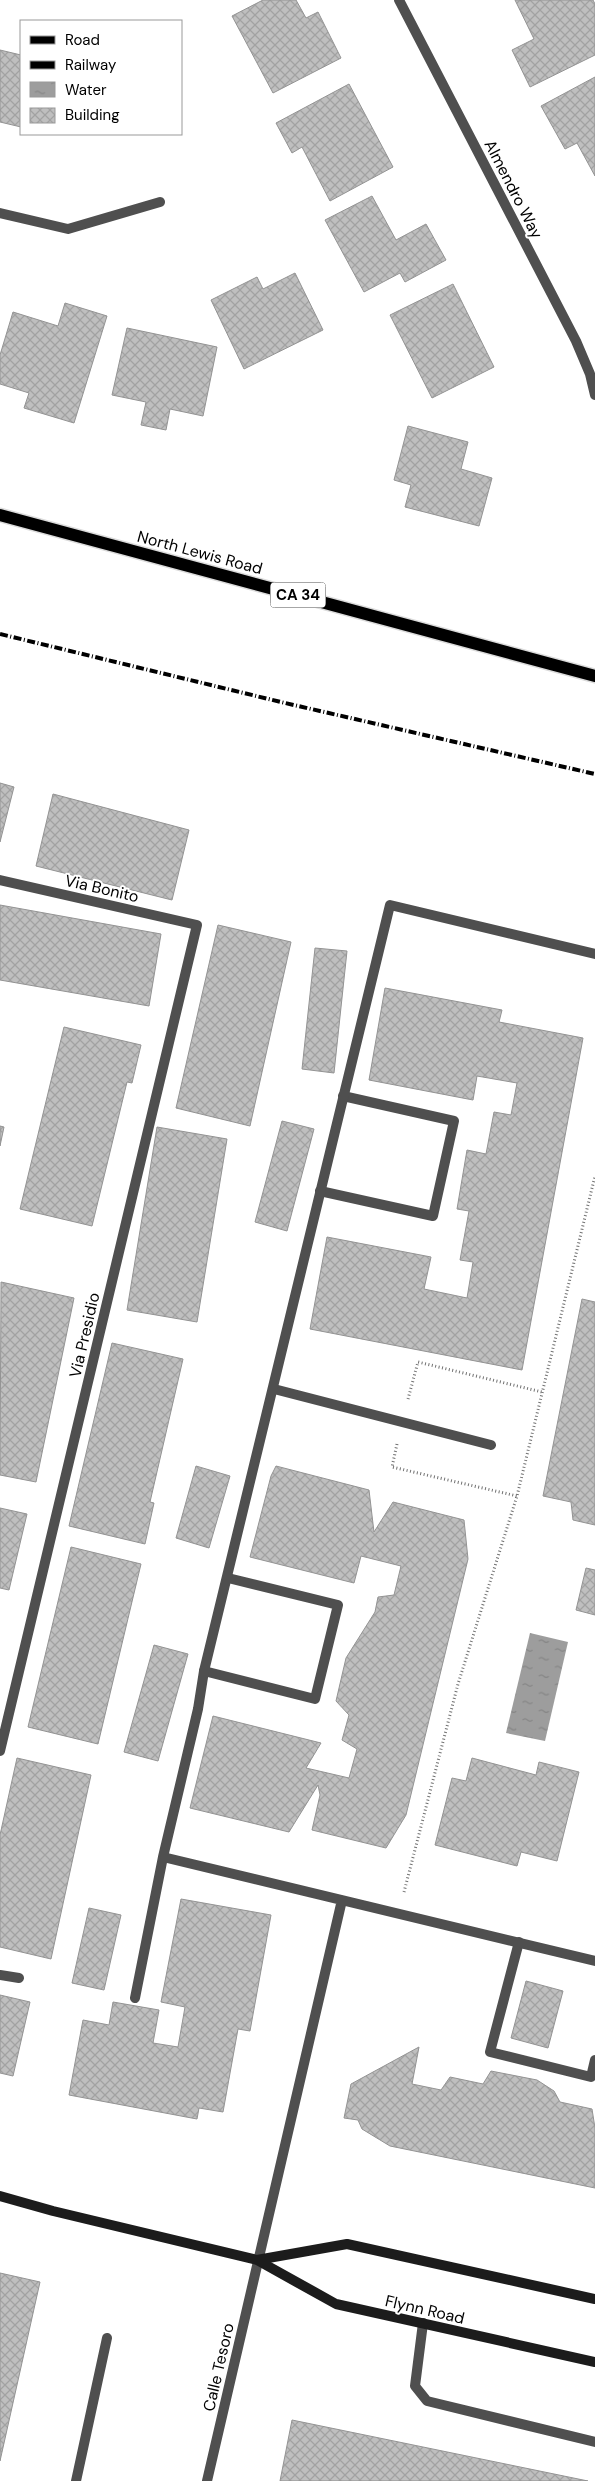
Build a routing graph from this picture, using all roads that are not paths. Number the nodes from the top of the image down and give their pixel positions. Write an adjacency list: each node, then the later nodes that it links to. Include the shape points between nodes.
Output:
1 (399, 0): 4 (street, Almendro Way, via 576,341)
2 (160, 202): 3 (street, via 68,229)
3 (0, 213)
4 (595, 395)
5 (0, 515): 6 (main road, North Lewis Road / CA 34)
6 (595, 676)
7 (0, 880): 8 (street, Via Bonito)
8 (197, 925): 16 (street, Via Presidio)
9 (595, 954): 10 (street, via 390,904)
10 (343, 1096): 11 (street); 11 (street, via 454,1121 433,1216)
11 (320, 1191): 12 (street)
12 (274, 1389): 13 (street); 14 (street)
13 (491, 1445)
14 (228, 1578): 15 (street); 15 (street, via 338,1604 315,1699)
15 (204, 1671): 17 (street)
16 (0, 1751)
17 (163, 1857): 18 (street); 23 (street)
18 (342, 1900): 19 (street); 26 (street, Calle Tesoro)
19 (518, 1942): 20 (street); 24 (street, via 490,2052 591,2077)
20 (595, 1961)
21 (0, 1974): 22 (street)
22 (19, 1978)
23 (135, 1998)
24 (595, 2060)
25 (0, 2196): 26 (main road, Flynn Road)
26 (258, 2260): 27 (main road, Flynn Road, via 347,2244); 28 (main road, Flynn Road, via 336,2304); 33 (street, Calle Tesoro)
27 (595, 2299)
28 (423, 2323): 30 (main road, Flynn Road); 31 (street, via 415,2386 427,2400)
29 (107, 2338): 32 (street)
30 (595, 2362)
31 (595, 2442)
32 (76, 2481)
33 (207, 2481)

